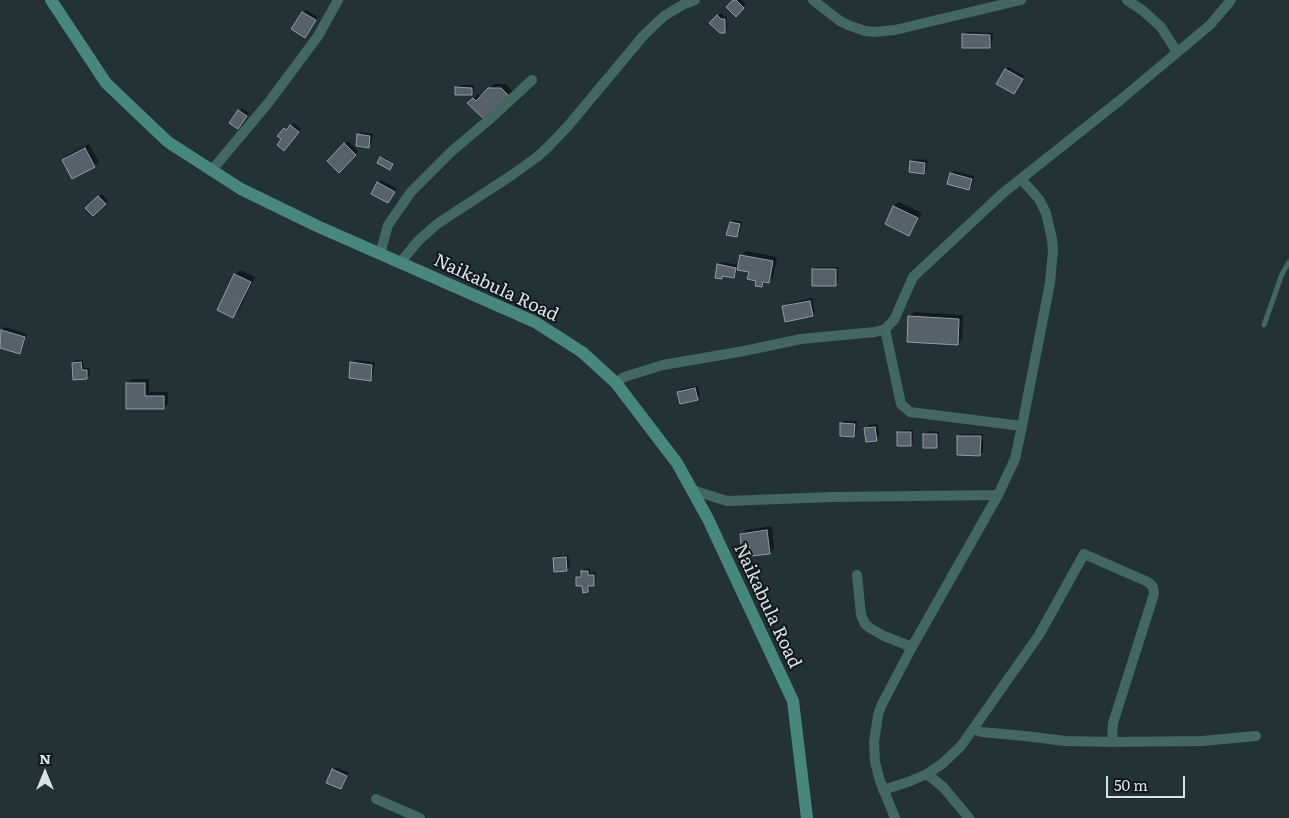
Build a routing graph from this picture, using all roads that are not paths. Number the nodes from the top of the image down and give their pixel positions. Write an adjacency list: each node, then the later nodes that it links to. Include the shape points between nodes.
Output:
1 (51, 0): 10 (street, Naikabula Road, via 106,83 168,142)
2 (338, 0): 10 (street, via 318,36 269,102)
3 (695, 0): 14 (street, via 664,16 644,35 568,126 542,152 437,224)
4 (813, 0): 5 (street, via 840,21 875,32)
5 (1021, 0)
6 (1127, 0): 8 (street, via 1161,27)
7 (1231, 0): 8 (street, via 1210,25)
8 (1177, 52): 11 (street)
9 (532, 80): 12 (street, via 411,192 388,225)
10 (212, 170): 12 (street, Naikabula Road, via 241,189)
11 (1022, 179): 16 (street, via 913,277 894,320); 18 (street, via 1039,198 1046,213 1053,251 1050,283)
12 (380, 254): 14 (street, Naikabula Road)
13 (1289, 262): 15 (lane)
14 (400, 263): 17 (street, Naikabula Road, via 535,322 582,352)
15 (1264, 325)
16 (885, 329): 17 (street, via 801,339 663,365); 18 (street, via 901,404 910,412)
17 (616, 382): 19 (street, Naikabula Road, via 677,463)
18 (1022, 426): 20 (street, via 1015,459)
19 (692, 490): 20 (street, via 727,501); 30 (street, Naikabula Road, via 793,701)
20 (998, 495): 22 (street)
21 (857, 575): 22 (street, via 861,614 866,624 884,636)
22 (912, 647): 27 (street, via 881,706 876,724 875,762)
23 (974, 729): 25 (street, via 1065,741); 25 (street, via 1038,635 1084,554 1153,587 1154,594 1113,723); 26 (street, via 949,758)
24 (1256, 736): 25 (street)
25 (1112, 742)
26 (928, 774): 27 (street); 32 (street)
27 (883, 790): 31 (street)
28 (376, 799): 29 (street)
29 (420, 818)
30 (808, 818)
31 (895, 818)
32 (969, 818)

